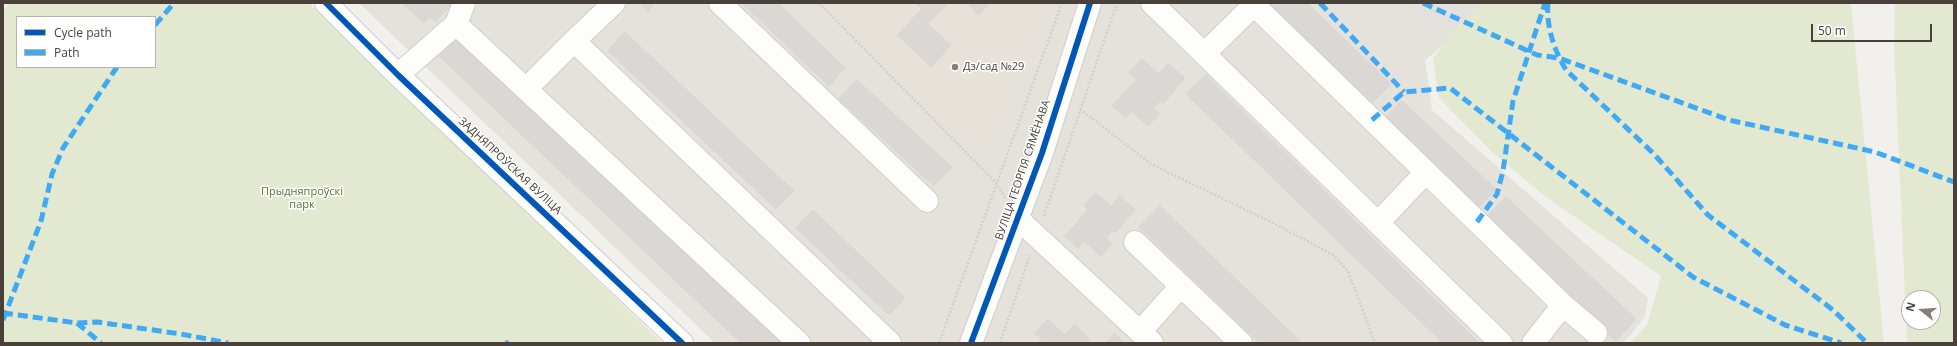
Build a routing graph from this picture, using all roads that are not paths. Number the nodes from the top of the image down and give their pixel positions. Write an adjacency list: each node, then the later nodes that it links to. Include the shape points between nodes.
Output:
1 (326, 3): 11 (street, ЗАДНЯПРОЎСКАЯ ВУЛІЦА)
2 (464, 3): 8 (street)
3 (614, 3): 9 (street)
4 (720, 3): 14 (street)
5 (1090, 3): 15 (street, ВУЛІЦА ГЕОРГІЯ СЯМЁНАВА, via 1042,153)
6 (1152, 3): 10 (street)
7 (1253, 4): 10 (street); 13 (street)
8 (456, 24): 11 (street); 12 (street)
9 (574, 41): 12 (street); 24 (street)
10 (1204, 54): 16 (street)
11 (398, 75): 22 (street, ЗАДНЯПРОЎСКАЯ ВУЛІЦА)
12 (526, 89): 23 (street)
13 (1426, 172): 16 (street); 19 (street)
14 (927, 201)
15 (1017, 218): 21 (street); 25 (street, ВУЛІЦА ГЕОРГІЯ СЯМЁНАВА)
16 (1378, 223): 27 (street)
17 (1135, 242): 18 (street)
18 (1180, 287): 21 (street); 26 (street)
19 (1563, 305): 20 (street); 28 (street)
20 (1596, 334)
21 (1146, 338)
22 (682, 343)
23 (799, 343)
24 (890, 343)
25 (971, 343)
26 (1241, 343)
27 (1501, 343)
28 (1533, 343)

